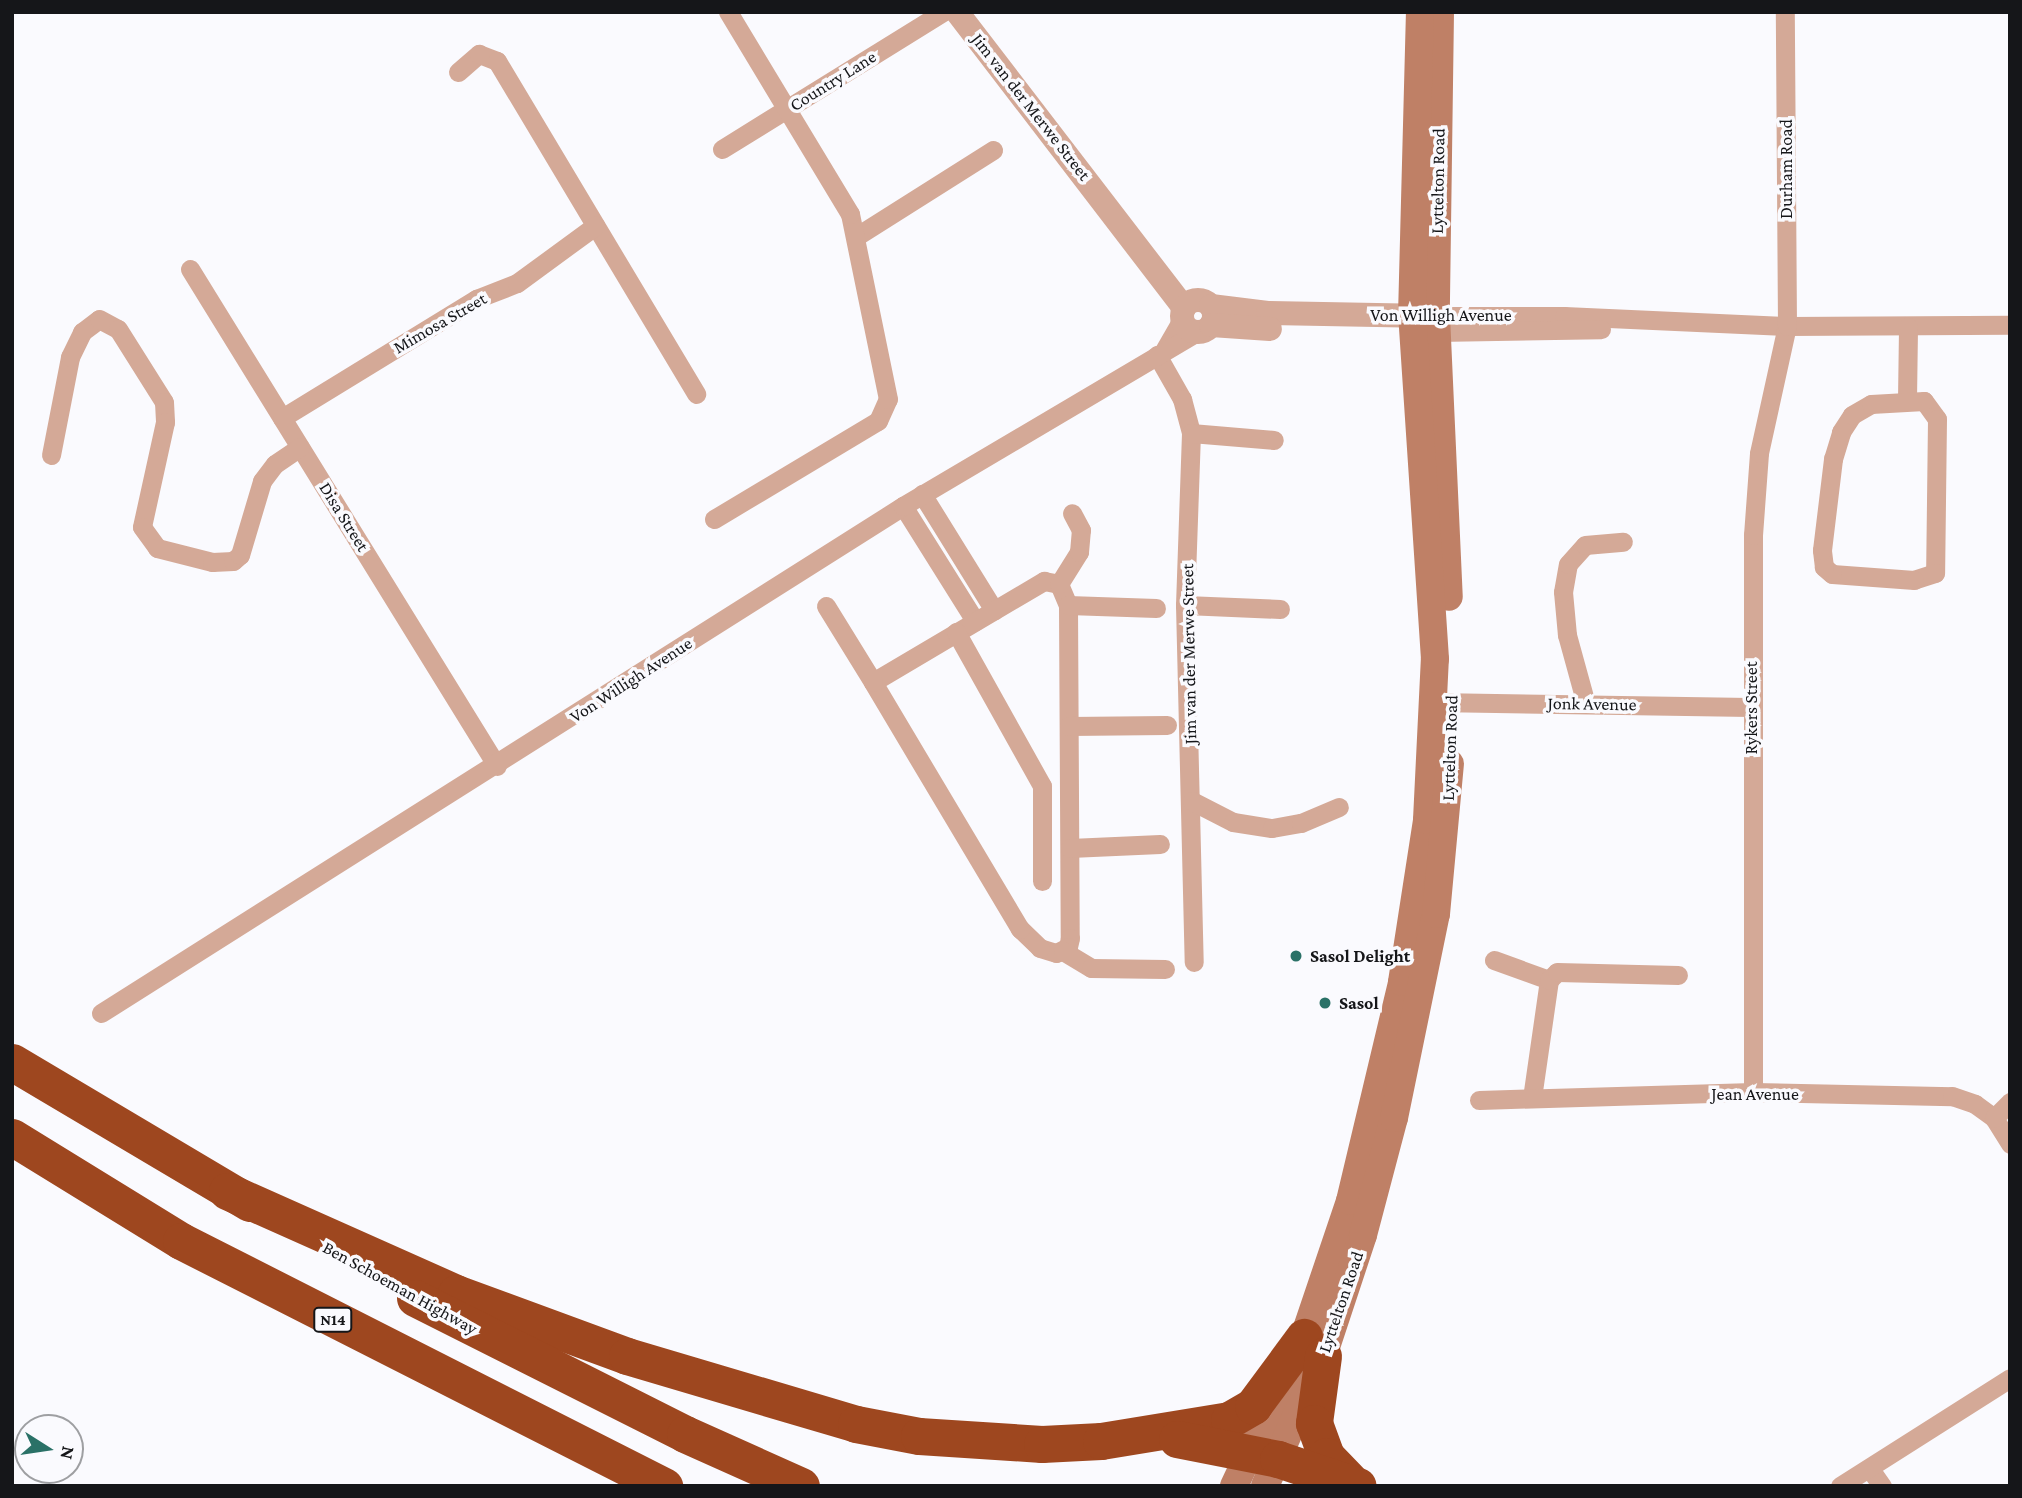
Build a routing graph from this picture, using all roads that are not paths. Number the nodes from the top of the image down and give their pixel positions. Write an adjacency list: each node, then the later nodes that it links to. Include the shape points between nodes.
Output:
1 (729, 12): 8 (street)
2 (943, 12): 8 (street, Country Lane)
3 (957, 12): 14 (street, Jim van der Merwe Street)
4 (1420, 12): 15 (main road, Lyttelton Road)
5 (1440, 12): 15 (main road, Lyttelton Road)
6 (1785, 12): 16 (street, Durham Road)
7 (458, 72): 11 (street, via 479,54 497,61)
8 (789, 110): 9 (street, Country Lane); 12 (street, via 842,198)
9 (722, 149)
10 (993, 150): 12 (street)
11 (595, 226): 20 (street); 22 (street, Mimosa Street, via 517,283 476,299)
12 (857, 236): 30 (street, via 885,383 886,411 864,430)
13 (190, 269): 22 (street, Disa Street)
14 (1197, 315): 15 (street, Von Willigh Avenue, via 1268,313); 19 (street, Von Willigh Avenue)
15 (1424, 324): 16 (street, Von Willigh Avenue, via 1564,316); 42 (main road, Lyttelton Road)
16 (1787, 326): 18 (street, Von Willigh Avenue); 44 (street, Rykers Street, via 1758,465)
17 (2010, 326): 18 (street, Von Willigh Avenue)
18 (1908, 327): 21 (street)
19 (1161, 352): 23 (street, Jim van der Merwe Street); 27 (street, Von Willigh Avenue)
20 (696, 394)
21 (1907, 400): 21 (street, via 1924,401 1937,419 1938,567 1923,579 1841,578 1824,567 1822,550 1841,432 1852,415 1871,404)
22 (282, 418): 25 (street, Disa Street)
23 (1191, 433): 24 (street); 34 (street, Jim van der Merwe Street)
24 (1274, 440)
25 (300, 447): 26 (street, via 275,464 262,481 240,555 233,561 212,562 157,548 142,527 165,422 164,402 118,329 99,319 82,332 70,357); 47 (street, Disa Street)
26 (51, 455)
27 (922, 494): 28 (street, Von Willigh Avenue); 38 (street)
28 (902, 506): 39 (street); 47 (street, Von Willigh Avenue)
29 (1072, 513): 32 (street, via 1081,530 1079,552)
30 (714, 519)
31 (1623, 542): 43 (street, via 1585,545 1568,564 1563,592 1567,635)
32 (1059, 583): 33 (street); 38 (street, via 1044,582)
33 (1068, 605): 36 (street); 46 (street)
34 (1185, 605): 37 (street); 48 (street, Jim van der Merwe Street)
35 (826, 606): 41 (street)
36 (1156, 608)
37 (1280, 609)
38 (993, 610): 39 (street)
39 (975, 621): 40 (street)
40 (956, 632): 41 (street); 52 (street, via 1042,786)
41 (873, 682): 53 (street, via 1020,929 1040,948)
42 (1443, 702): 43 (street, Jonk Avenue); 70 (main road, Lyttelton Road, via 1402,982)
43 (1586, 704): 44 (street, Jonk Avenue)
44 (1750, 708): 61 (street, Rykers Street)
45 (1167, 725): 46 (street)
46 (1069, 726): 51 (street)
47 (497, 766): 59 (street, Von Willigh Avenue)
48 (1192, 801): 49 (street, via 1233,821 1272,828 1301,823); 55 (street, Jim van der Merwe Street)
49 (1339, 807)
50 (1160, 844): 51 (street)
51 (1070, 848): 53 (street, via 1070,938)
52 (1042, 881)
53 (1063, 951): 56 (street, via 1091,968)
54 (1494, 960): 58 (street)
55 (1194, 962)
56 (1165, 969)
57 (1678, 975): 58 (street, via 1569,970)
58 (1549, 980): 62 (street)
59 (101, 1013)
60 (12, 1062): 68 (highway, Ben Schoeman Highway)
61 (1753, 1092): 62 (street, Jean Avenue); 65 (street, Jean Avenue, via 1952,1096 1975,1104)
62 (1532, 1098): 63 (street, Jean Avenue)
63 (1479, 1100)
64 (2010, 1102): 65 (street)
65 (1994, 1118): 67 (street, Jean Avenue)
66 (12, 1137): 69 (highway, N14)
67 (2010, 1144)
68 (227, 1191): 72 (highway, via 492,1307 628,1356 856,1424 919,1436 1042,1444); 78 (highway, Ben Schoeman Highway, via 442,1313 685,1434)
69 (181, 1241): 76 (highway, via 552,1446); 77 (highway, N14)
70 (1314, 1347): 72 (highway, via 1253,1406 1230,1420); 73 (main road, Lyttelton Road); 75 (highway, via 1314,1423 1326,1456)
71 (2010, 1378): 74 (street)
72 (1156, 1435): 73 (highway)
73 (1265, 1465): 75 (highway); 79 (main road)
74 (1870, 1469): 80 (street); 81 (street)
75 (1354, 1483)
76 (613, 1486)
77 (664, 1486)
78 (801, 1486)
79 (1234, 1486)
80 (1840, 1486)
81 (1882, 1486)

